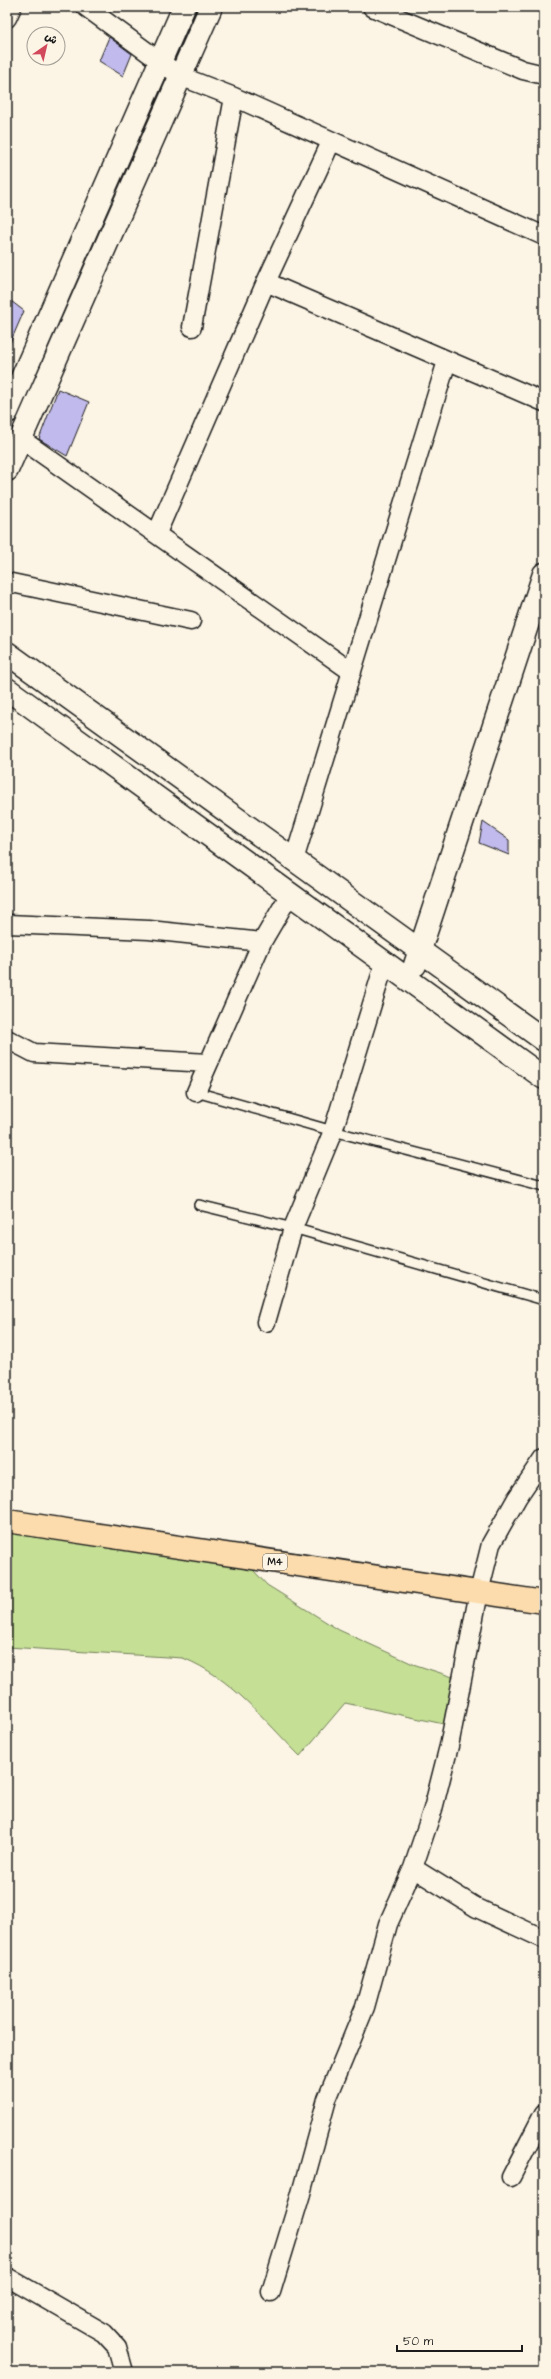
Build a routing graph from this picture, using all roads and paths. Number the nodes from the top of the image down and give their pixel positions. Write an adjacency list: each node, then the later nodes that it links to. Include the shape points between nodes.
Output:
1 (12, 7): 7 (street)
2 (86, 7): 8 (street)
3 (184, 7): 8 (street)
4 (211, 7): 10 (street)
5 (372, 7): 6 (street)
6 (407, 14): 9 (street, via 522,70)
7 (7, 18)
8 (161, 60): 10 (street); 18 (street)
9 (544, 75)
10 (180, 76): 11 (street); 19 (street)
11 (234, 97): 12 (street); 15 (street)
12 (331, 142): 13 (street); 14 (street)
13 (544, 236)
14 (266, 282): 16 (street); 21 (street)
15 (192, 327)
16 (447, 361): 17 (street); 26 (street)
17 (544, 402)
18 (7, 412)
19 (21, 439): 20 (street); 21 (street)
20 (7, 470)
21 (157, 533): 26 (street)
22 (544, 574): 32 (street)
23 (7, 582): 24 (street)
24 (191, 621)
25 (7, 653): 28 (street)
26 (352, 672): 28 (street)
27 (7, 690): 29 (street)
28 (294, 860): 32 (street)
29 (290, 894): 31 (street); 33 (street)
30 (7, 924): 31 (street, via 163,931)
31 (262, 942): 37 (street)
32 (419, 951): 34 (street); 36 (street)
33 (385, 962): 34 (street); 40 (street)
34 (410, 980): 38 (street)
35 (7, 1038): 37 (street, via 34,1053)
36 (544, 1040)
37 (208, 1063): 39 (street)
38 (544, 1078)
39 (196, 1092): 40 (lane)
40 (333, 1131): 41 (lane); 43 (street)
41 (544, 1186)
42 (199, 1205): 43 (lane)
43 (293, 1228): 44 (lane); 45 (street)
44 (544, 1300)
45 (266, 1322)
46 (544, 1458): 48 (street, via 491,1544)
47 (7, 1521): 48 (highway, M4)
48 (479, 1592): 49 (highway, M4); 50 (street, via 449,1746 433,1809)
49 (544, 1602)
50 (413, 1868): 51 (street, via 477,1908); 55 (street, via 388,1924 365,2007 327,2098)
51 (544, 1939)
52 (544, 2113): 53 (street)
53 (511, 2177)
54 (7, 2277): 56 (street, via 104,2333 117,2347)
55 (271, 2292)
56 (124, 2372)

